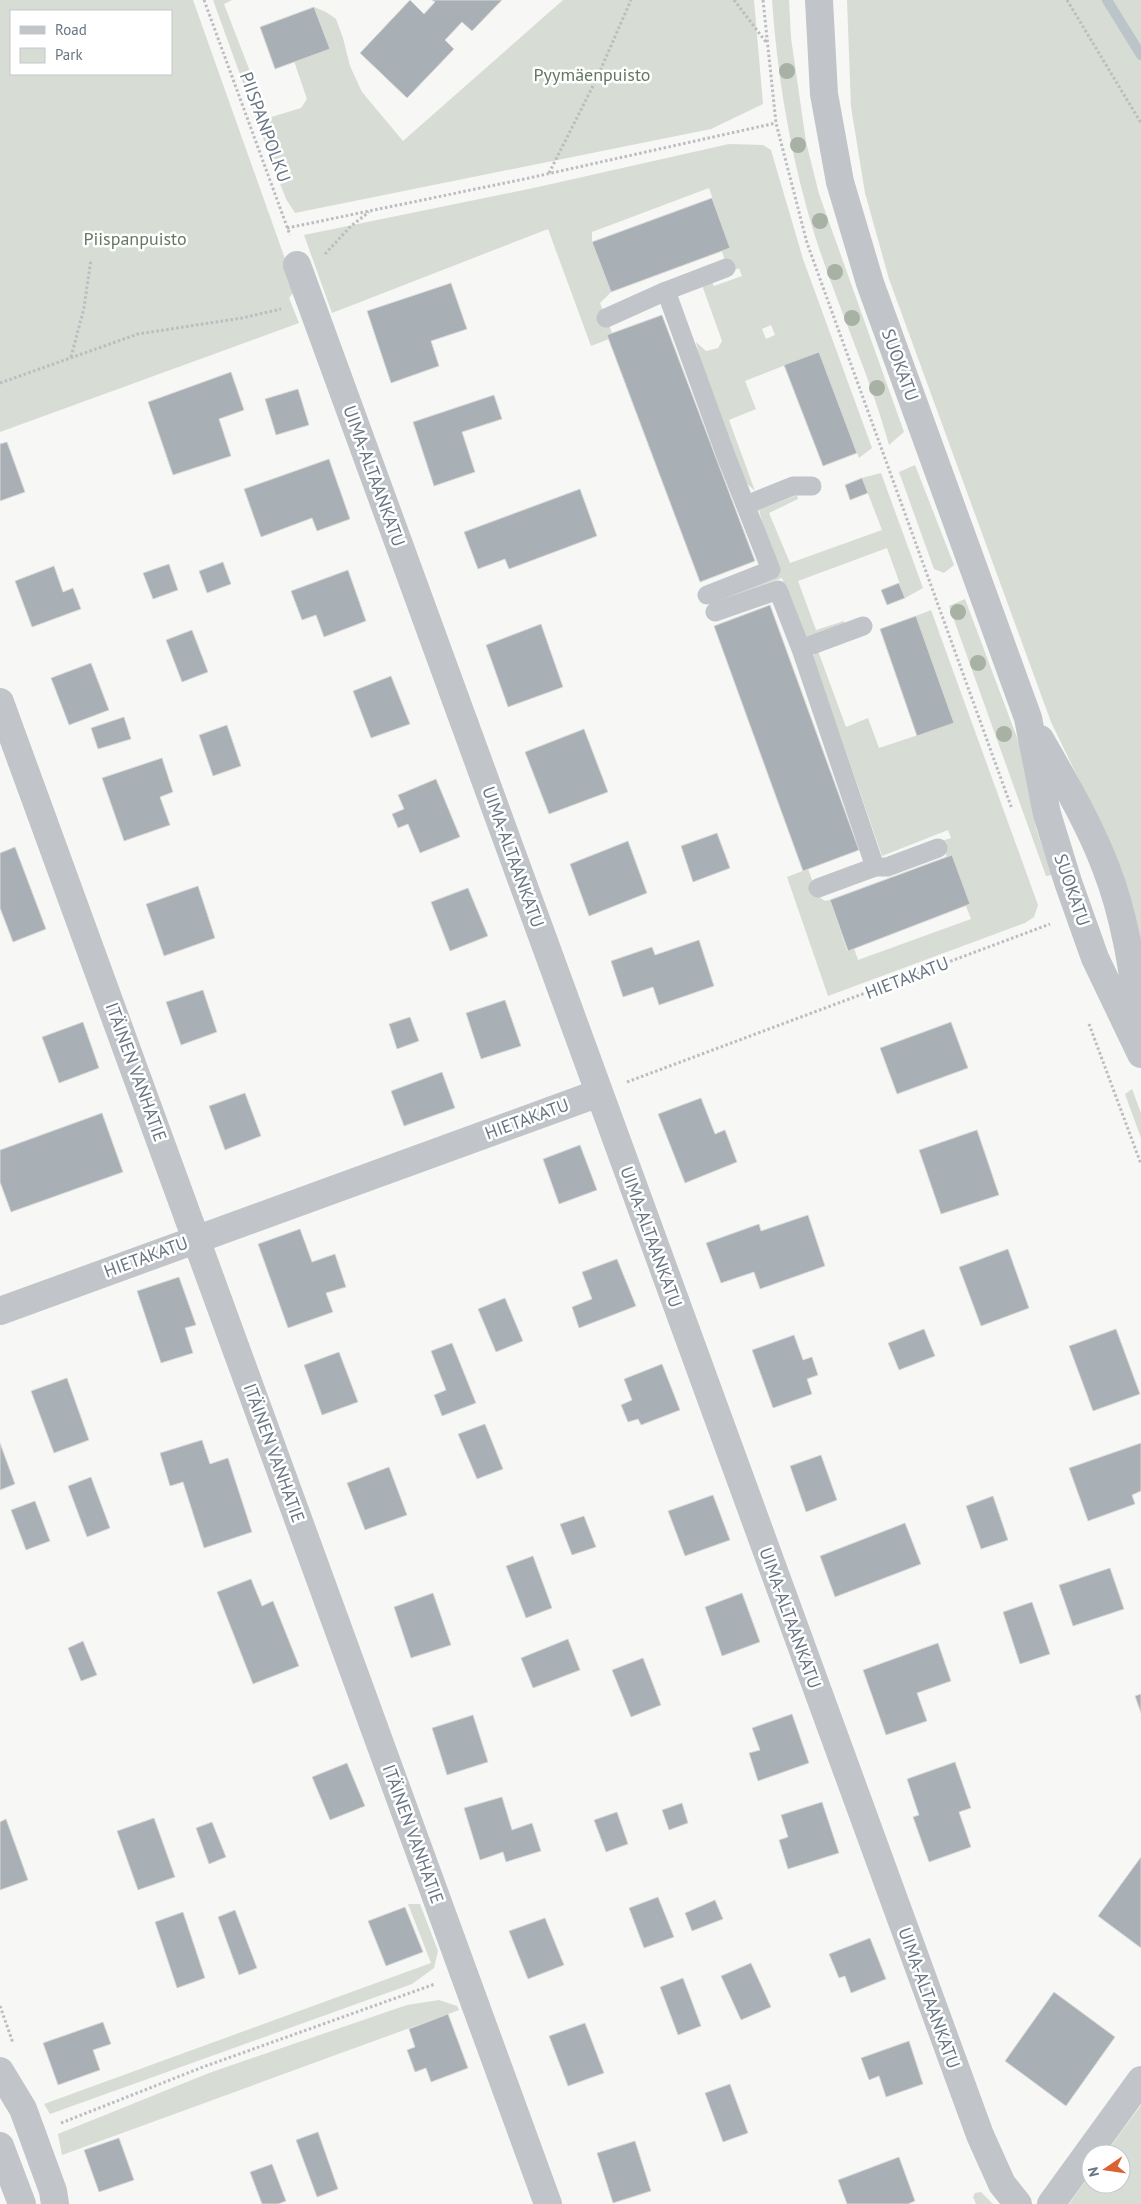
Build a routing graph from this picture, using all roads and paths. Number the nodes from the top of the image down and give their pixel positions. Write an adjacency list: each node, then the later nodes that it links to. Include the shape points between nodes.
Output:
1 (204, 0): 12 (path, PIISPANPOLKU)
2 (631, 0): 10 (path, via 596,80)
3 (734, 0): 7 (path)
4 (763, 0): 7 (path)
5 (819, 0): 27 (street, SUOKATU, via 824,94 840,182 870,283)
6 (1067, 0): 9 (path)
7 (766, 42): 8 (path)
8 (776, 123): 10 (path); 28 (path, via 813,261)
9 (1141, 123)
10 (548, 173): 11 (path)
11 (371, 210): 12 (path); 15 (path, via 351,226 315,265)
12 (287, 228): 15 (path, PIISPANPOLKU)
13 (91, 260): 18 (path, via 84,308)
14 (726, 268): 16 (lane)
15 (304, 284): 18 (path, via 242,318 138,334); 36 (street, UIMA-ALTAANKATU)
16 (666, 291): 17 (lane); 21 (lane)
17 (606, 318)
18 (71, 357): 19 (path)
19 (0, 383)
20 (812, 486): 21 (lane, via 793,486)
21 (746, 506): 22 (lane, via 771,570)
22 (706, 595)
23 (715, 612): 25 (lane, via 778,590)
24 (863, 626): 25 (lane)
25 (801, 649): 30 (lane)
26 (0, 702): 38 (street, ITÄINEN VANHATIE)
27 (1028, 718): 34 (street, SUOKATU, via 1078,806 1106,868 1129,947); 35 (street, SUOKATU, via 1047,814 1068,882 1095,958)
28 (1015, 818)
29 (938, 848): 30 (lane)
30 (876, 867): 31 (lane)
31 (818, 888)
32 (1050, 915): 36 (path, HIETAKATU, via 1053,923)
33 (1086, 1016): 37 (path)
34 (1141, 1028)
35 (1141, 1054)
36 (599, 1093): 38 (street, HIETAKATU); 48 (street, UIMA-ALTAANKATU, via 980,2135 1002,2184)
37 (1141, 1164)
38 (196, 1239): 39 (street, HIETAKATU); 40 (street, ITÄINEN VANHATIE)
39 (0, 1311)
40 (464, 1974): 43 (path, via 203,2067); 47 (street, ITÄINEN VANHATIE)
41 (0, 2071): 43 (street, via 23,2109)
42 (1141, 2080): 49 (street)
43 (33, 2134): 46 (street)
44 (0, 2146): 45 (street)
45 (22, 2204)
46 (55, 2204)
47 (548, 2204)
48 (1018, 2204)
49 (1051, 2204)

